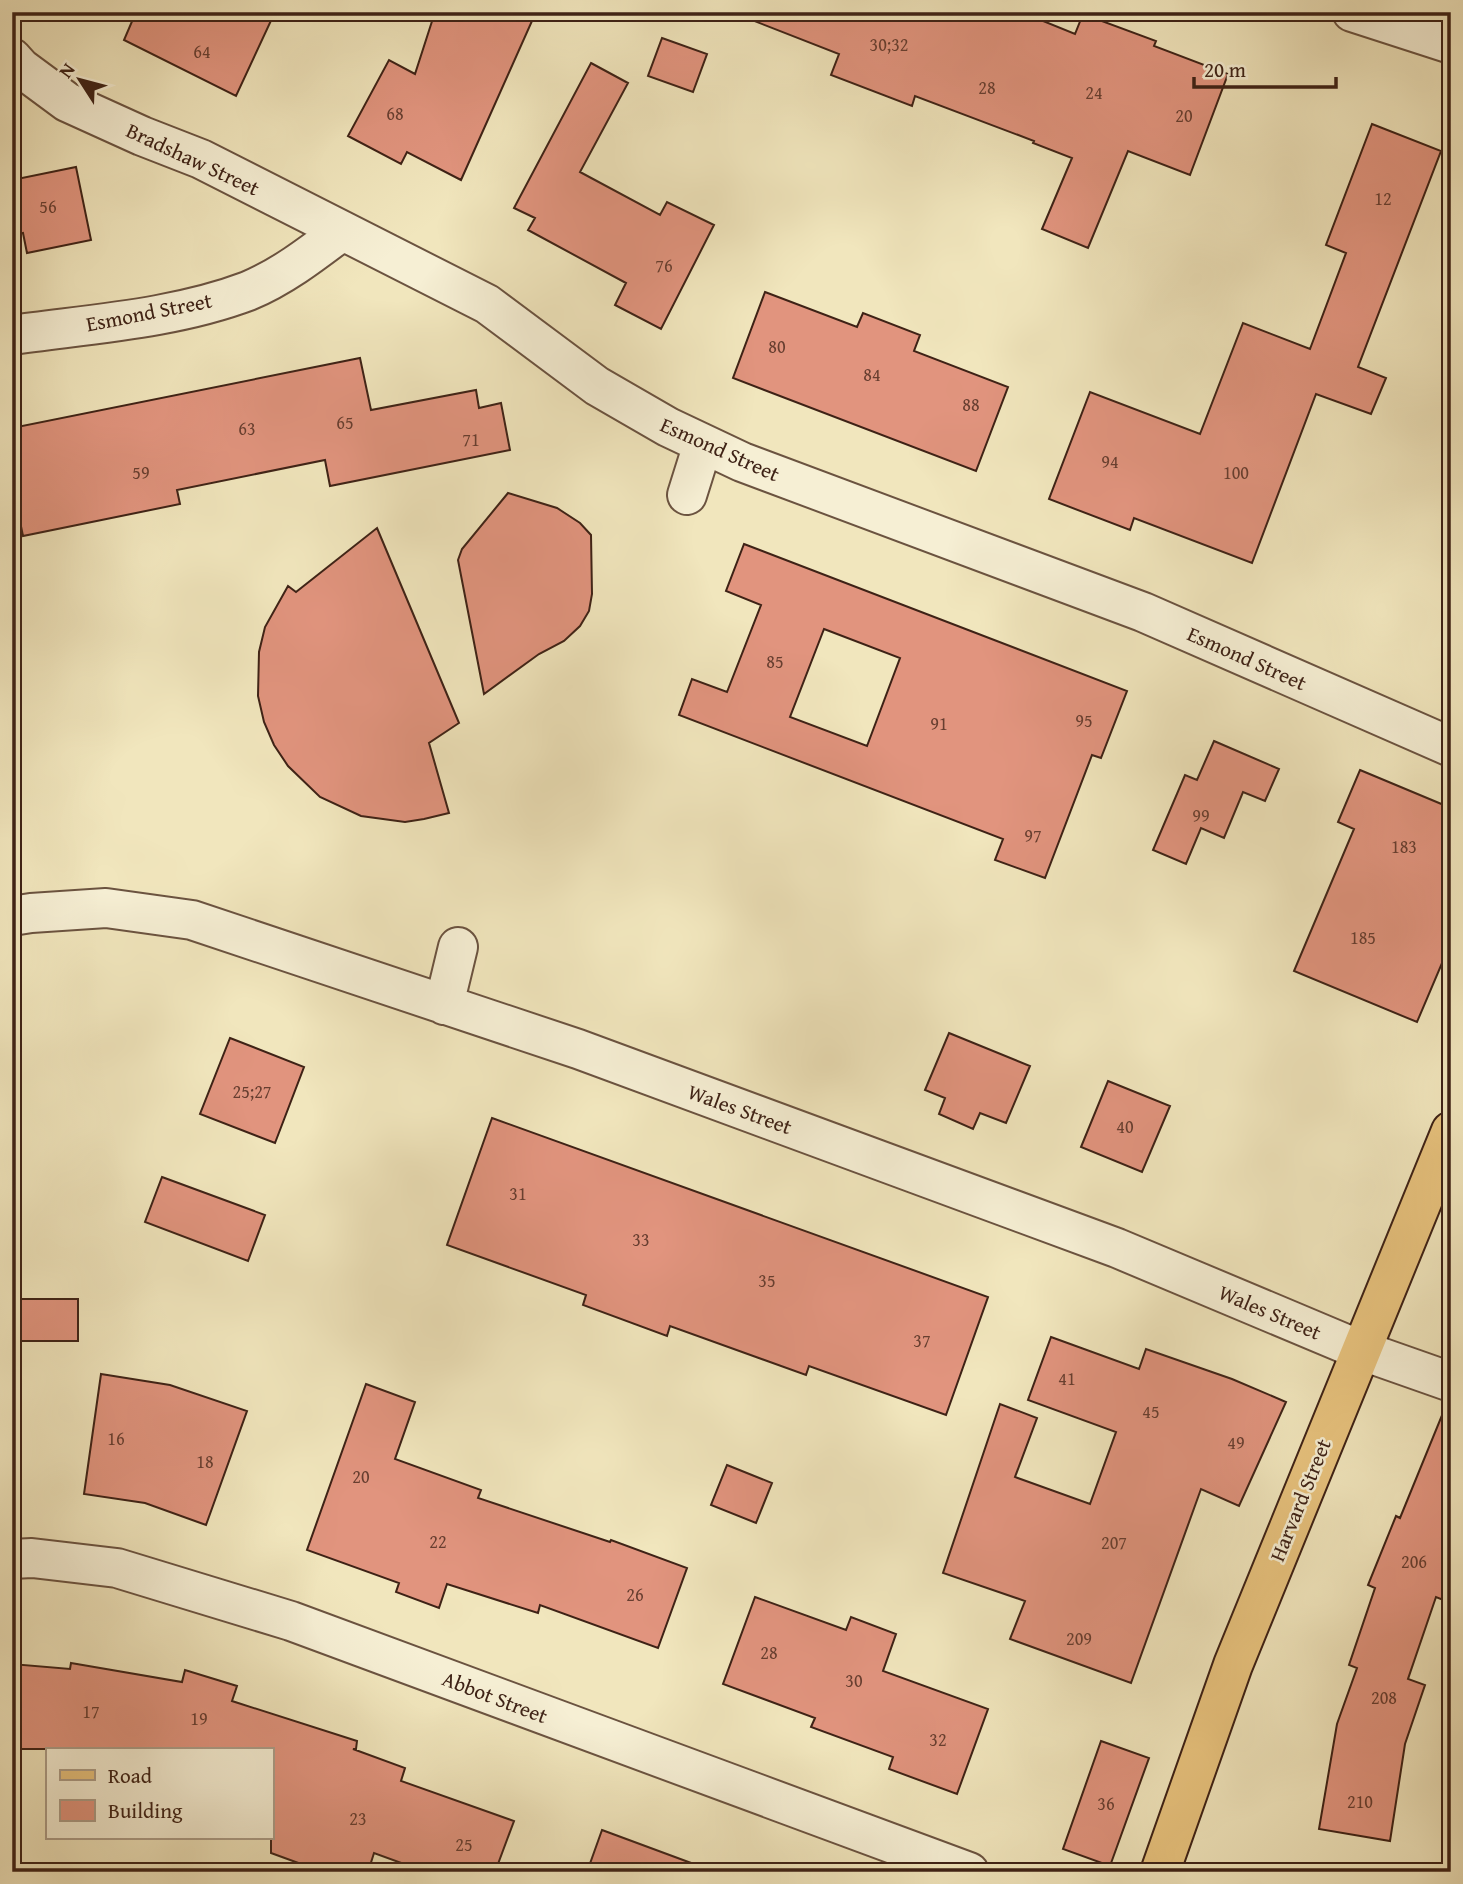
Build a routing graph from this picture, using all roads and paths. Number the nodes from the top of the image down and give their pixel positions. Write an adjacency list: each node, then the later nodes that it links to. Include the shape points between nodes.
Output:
1 (1352, 12): 2 (street)
2 (1451, 44)
3 (12, 58): 4 (street, Bradshaw Street, via 67,102 201,159)
4 (342, 231): 5 (street, Esmond Street, via 299,263 249,290 178,311); 6 (street, Esmond Street, via 487,304 597,386)
5 (12, 335)
6 (703, 444): 7 (street); 8 (street, Esmond Street, via 1143,612)
7 (687, 495)
8 (1451, 747)
9 (12, 916): 11 (street, Wales Street, via 106,908 192,920)
10 (458, 947): 11 (street)
11 (444, 1005): 13 (street, Wales Street, via 578,1049 1117,1248)
12 (1451, 1131): 13 (main road, Harvard Street)
13 (1360, 1350): 14 (street, Wales Street); 17 (main road, Harvard Street, via 1233,1665)
14 (1451, 1382)
15 (12, 1559): 16 (street, Abbot Street, via 117,1568 291,1621)
16 (969, 1872)
17 (1160, 1872)

